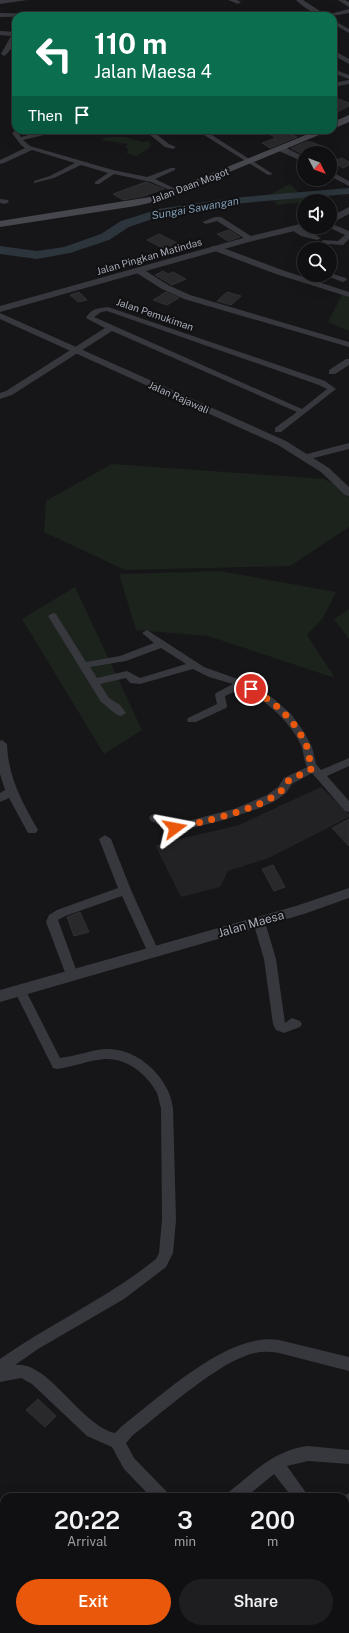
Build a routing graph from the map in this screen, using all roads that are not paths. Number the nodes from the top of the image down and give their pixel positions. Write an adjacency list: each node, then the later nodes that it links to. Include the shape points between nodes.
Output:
1 (24, 0): 5 (street)
2 (231, 0): 6 (street)
3 (299, 0): 9 (street)
4 (341, 0): 7 (street)
5 (0, 2)
6 (238, 2)
7 (349, 5)
8 (349, 11): 10 (street)
9 (318, 12)
10 (337, 14)
11 (0, 15): 12 (street)
12 (12, 15)
13 (337, 24): 14 (street)
14 (349, 31)
15 (0, 34): 16 (street)
16 (12, 34)
17 (12, 39): 18 (street)
18 (4, 54)
19 (337, 54): 20 (street)
20 (349, 62): 21 (street)
21 (337, 66)
22 (337, 72): 23 (street)
23 (349, 77)
24 (349, 82): 25 (street)
25 (337, 84)
26 (349, 118): 27 (main road)
27 (337, 124)
28 (16, 134): 35 (street)
29 (41, 134): 35 (street)
30 (151, 134): 36 (street, via 167,146)
31 (205, 134): 40 (street)
32 (308, 134): 34 (street)
33 (317, 134): 34 (main road, Jalan Daan Mogot)
34 (312, 136): 38 (main road, Jalan Daan Mogot)
35 (19, 140): 37 (street)
36 (173, 147)
37 (31, 148): 41 (street); 42 (street)
38 (282, 149): 39 (street); 40 (main road, Jalan Daan Mogot)
39 (297, 156)
40 (249, 161): 45 (street); 49 (main road, Jalan Daan Mogot)
41 (2, 162)
42 (80, 163): 44 (street); 47 (street)
43 (173, 169): 46 (street)
44 (112, 172): 46 (street); 48 (street)
45 (270, 174)
46 (148, 179): 49 (street, via 156,180)
47 (36, 182)
48 (97, 183)
49 (176, 191): 53 (main road, Jalan Daan Mogot, via 141,202)
50 (349, 210): 51 (street)
51 (337, 217)
52 (206, 222): 58 (street, via 218,219)
53 (0, 224)
54 (297, 228): 58 (street, Jalan Pingkan Matindas)
55 (337, 228): 57 (street)
56 (304, 234): 59 (street)
57 (349, 234): 60 (street)
58 (250, 238): 61 (street, Jalan Pingkan Matindas)
59 (317, 238)
60 (337, 243)
61 (215, 248): 62 (street, Jalan Pingkan Matindas); 65 (street)
62 (138, 270): 66 (street, Jalan Pingkan Matindas); 69 (street, via 165,287 187,296)
63 (337, 277): 64 (street)
64 (347, 280)
65 (349, 295)
66 (0, 309)
67 (0, 316): 70 (street, Jalan Rajawali)
68 (115, 328): 70 (street); 74 (street, Jalan Pemukiman); 74 (street, Jalan Pemukiman, via 90,318 91,315 99,310 113,311 332,387 330,392)
69 (349, 345)
70 (76, 351): 73 (street, via 9,393); 77 (street, Jalan Rajawali, via 269,437)
71 (349, 361): 72 (street)
72 (332, 372)
73 (0, 396)
74 (303, 412): 75 (street)
75 (278, 430)
76 (349, 446): 77 (street)
77 (306, 457): 78 (street, Jalan Rajawali, via 326,470)
78 (349, 493)
79 (53, 616): 82 (street)
80 (147, 633): 81 (street)
81 (162, 644): 82 (street, via 122,659); 83 (street)
82 (85, 665): 84 (street)
83 (194, 665): 84 (street, via 140,682 134,681 127,674); 85 (street, via 209,675)
84 (94, 682): 86 (street, via 105,700)
85 (241, 684): 87 (street, via 220,695 222,706); 90 (street, via 276,706 293,724 307,746 308,760)
86 (121, 713)
87 (192, 720)
88 (2, 744): 91 (street, via 2,773)
89 (349, 762): 90 (street)
90 (316, 772): 93 (street); 94 (street, via 290,780 282,792 260,805 175,828)
91 (11, 792): 92 (street); 95 (street)
92 (0, 798)
93 (349, 808)
94 (155, 818)
95 (32, 830)
96 (105, 839): 97 (street)
97 (125, 890): 100 (street); 101 (street, via 53,918 52,922)
98 (349, 893): 99 (street, Jalan Maesa)
99 (259, 922): 100 (street, Jalan Maesa); 104 (street, via 270,959 279,1024 284,1028 296,1024)
100 (153, 952): 101 (street, Jalan Maesa)
101 (72, 975): 102 (street, Jalan Maesa)
102 (20, 990): 103 (street, Jalan Maesa); 106 (street, via 57,1064 107,1054 121,1055 152,1076 163,1092 167,1108 169,1220 166,1253 161,1263 119,1295 33,1344)
103 (0, 996)
104 (292, 1023)
105 (349, 1364): 108 (street, via 267,1345 233,1354 204,1372 127,1431)
106 (0, 1367)
107 (0, 1375): 108 (street, via 22,1371 28,1373 40,1381 93,1432)
108 (118, 1441): 111 (street, via 119,1448 127,1460)
109 (349, 1457): 110 (street, via 304,1454 283,1459)
110 (276, 1464): 112 (street); 113 (street)
111 (158, 1493)
112 (239, 1493)
113 (298, 1493)

